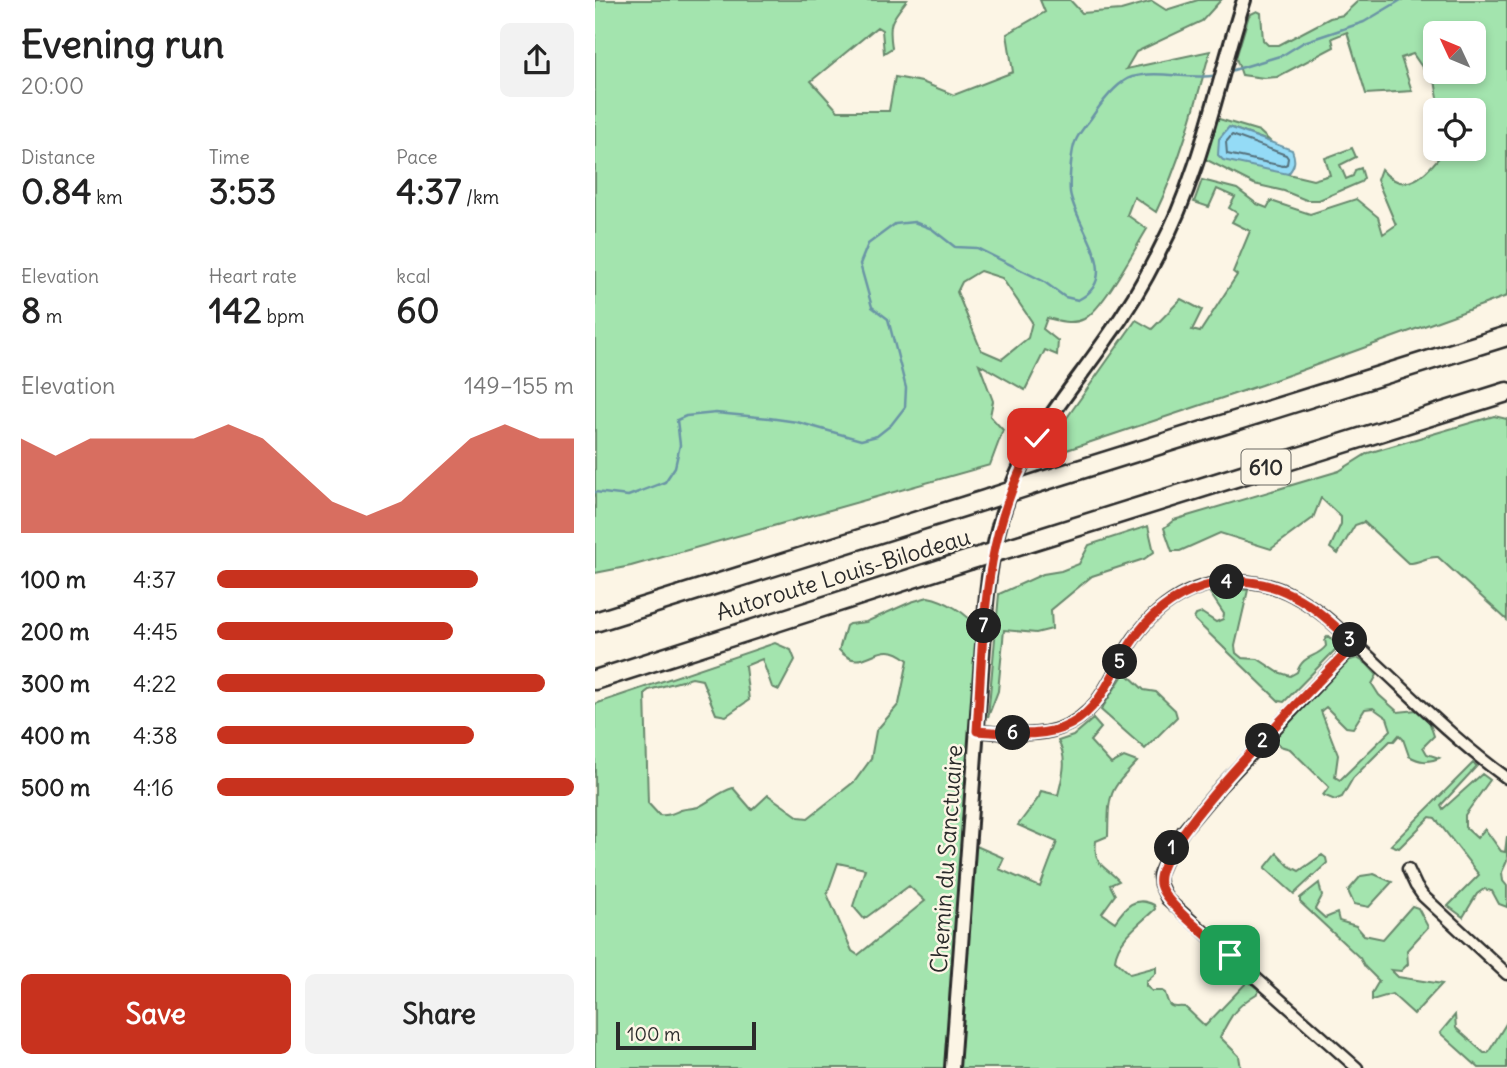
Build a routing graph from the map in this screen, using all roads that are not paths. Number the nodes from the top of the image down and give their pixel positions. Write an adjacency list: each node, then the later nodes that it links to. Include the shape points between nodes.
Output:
1 (1244, 0): 7 (street, Chemin du Sanctuaire, via 1191,179 1162,247 1117,325 1040,433 1007,499 989,577)
2 (1507, 336): 4 (highway, Autoroute Louis-Bilodeau / 610, bridge)
3 (1507, 392): 6 (highway, Autoroute Louis-Bilodeau / 610, bridge)
4 (595, 622)
5 (1355, 644): 7 (street, via 1314,608 1280,589 1254,582 1213,584 1187,592 1154,614 1129,645 1100,698 1072,723 1041,733); 8 (street); 12 (street, via 1197,813 1159,875 1167,899)
6 (595, 680)
7 (977, 731): 11 (street, Chemin du Sanctuaire)
8 (1507, 778)
9 (1408, 869): 10 (street, via 1423,896)
10 (1507, 974)
11 (952, 1068)
12 (1357, 1068)

